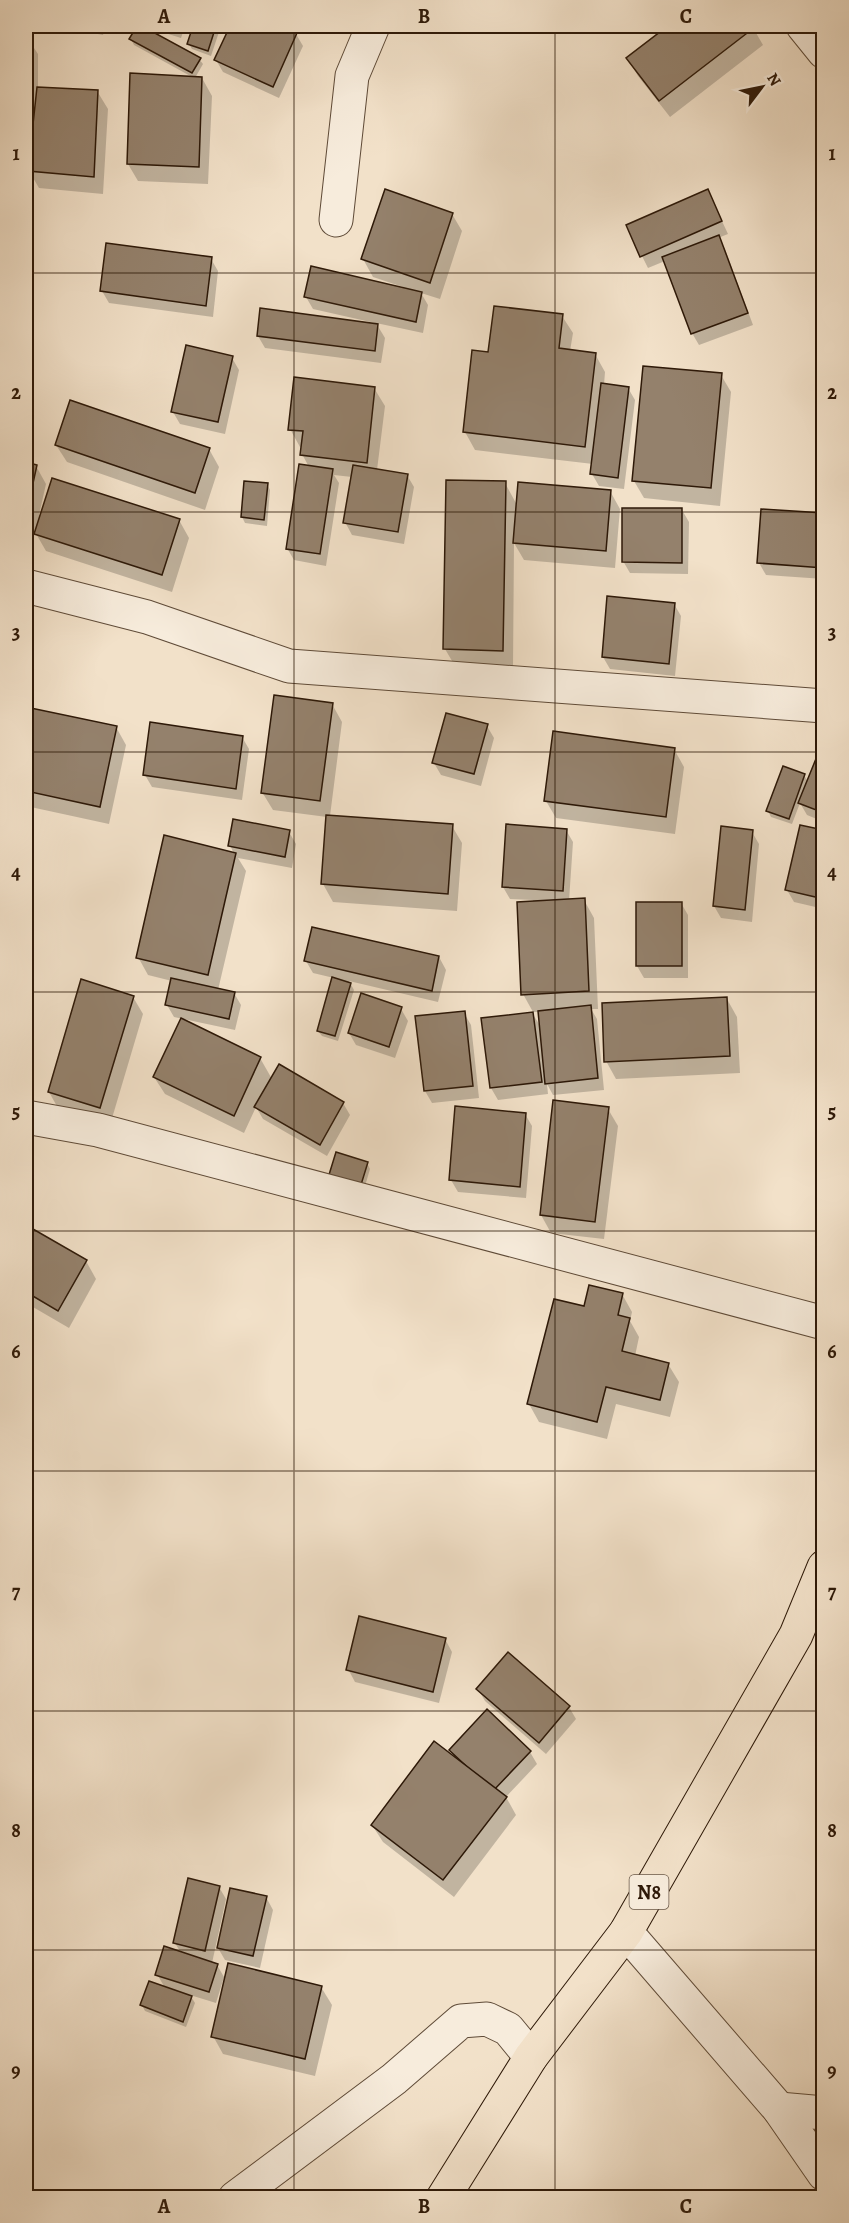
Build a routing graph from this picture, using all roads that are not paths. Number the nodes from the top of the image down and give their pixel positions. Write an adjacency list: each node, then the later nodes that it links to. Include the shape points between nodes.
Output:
1 (373, 26): 4 (street, via 352,76)
2 (803, 26): 3 (street)
3 (824, 52)
4 (336, 220)
5 (26, 586): 6 (street, via 147,617 289,666)
6 (824, 706)
7 (26, 1117): 8 (street, via 109,1133)
8 (824, 1323)
9 (824, 1567): 10 (highway, N8, via 796,1635)
10 (626, 1932): 11 (highway, N8); 12 (street)
11 (531, 2057): 15 (street, via 508,2029 487,2019 461,2021 394,2079); 16 (highway, N8)
12 (779, 2109): 13 (street); 14 (street)
13 (824, 2113)
14 (824, 2174)
15 (235, 2198)
16 (442, 2198)

